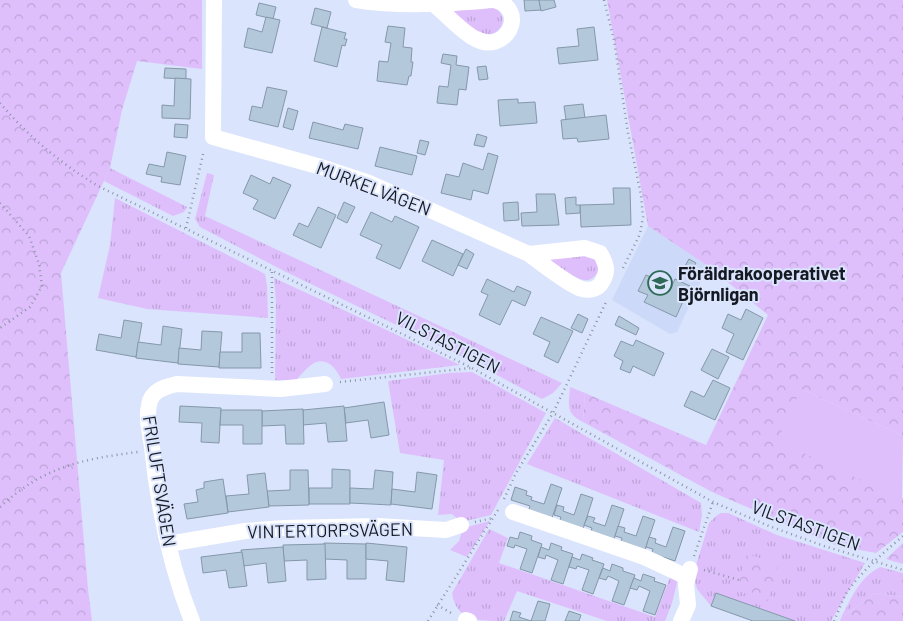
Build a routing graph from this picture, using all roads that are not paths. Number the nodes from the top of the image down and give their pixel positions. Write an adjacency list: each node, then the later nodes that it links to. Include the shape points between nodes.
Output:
1 (214, 0): 5 (street, MURKELVÄGEN, via 213,137 367,182)
2 (356, 0): 4 (street)
3 (493, 0): 4 (street); 4 (street, via 504,2 512,18 511,29 495,42 474,38)
4 (435, 5)
5 (529, 254)
6 (325, 384): 9 (street, FRILUFTSVÄGEN, via 272,389 177,384 154,393 149,404 152,450)
7 (505, 507): 11 (street, via 688,573 688,605)
8 (461, 525): 9 (street, VINTERTORPSVÄGEN, via 446,530 377,526 284,528)
9 (168, 544): 10 (street, FRILUFTSVÄGEN)
10 (192, 621)
11 (681, 621)

